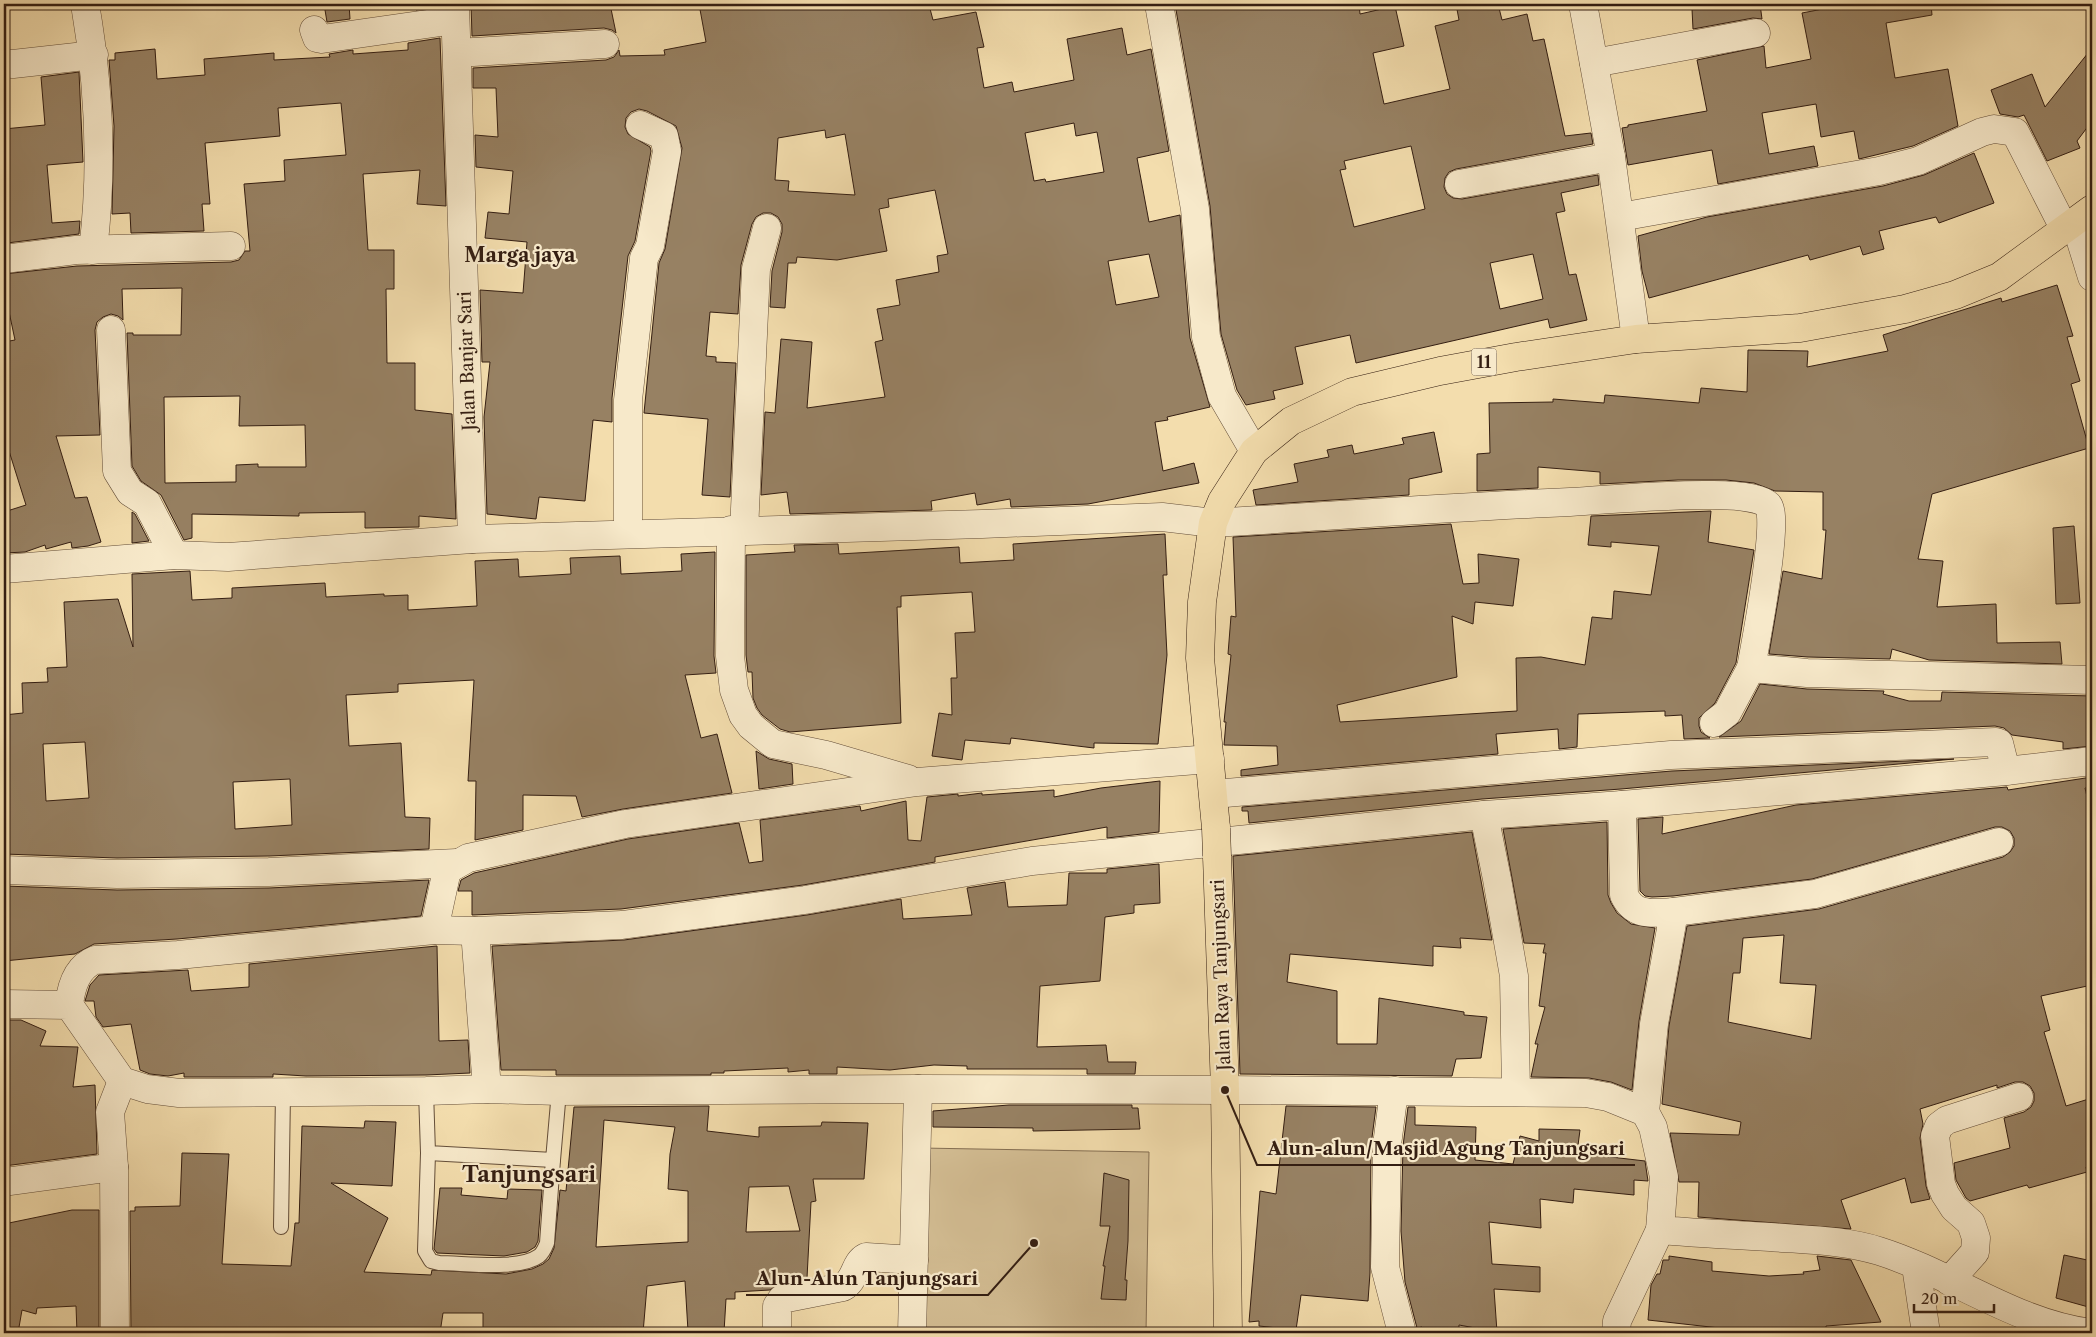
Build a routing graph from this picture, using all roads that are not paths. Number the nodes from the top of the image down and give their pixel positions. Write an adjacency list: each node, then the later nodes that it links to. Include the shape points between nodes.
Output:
1 (85, 4): 9 (street)
2 (1159, 4): 24 (street, via 1195,209 1206,336 1222,396)
3 (1583, 4): 11 (street)
4 (455, 12): 5 (street, via 322,39 317,38); 8 (street, Jalan Banjar Sari)
5 (314, 30)
6 (1756, 33): 11 (street)
7 (605, 44): 8 (street)
8 (457, 53): 28 (street, Jalan Banjar Sari)
9 (94, 55): 10 (street); 19 (street, via 98,205)
10 (4, 63)
11 (1594, 63): 13 (street)
12 (640, 125): 27 (street, via 664,136 667,151 650,246 644,258 628,400)
13 (1612, 157): 14 (street); 15 (street)
14 (1459, 184)
15 (1620, 218): 16 (street, via 1918,162 1975,134 1994,129 2016,132); 23 (street)
16 (2077, 220): 21 (street); 23 (highway, 11, via 1999,278 1905,309 1800,328)
17 (767, 228): 26 (street, via 756,269)
18 (231, 246): 19 (street)
19 (93, 250): 20 (street)
20 (4, 259)
21 (2092, 277)
22 (111, 330): 29 (street, via 117,472 130,492 147,503)
23 (1636, 339): 24 (highway, 11, via 1440,370 1352,392 1291,421)
24 (1254, 452): 25 (highway, 11, via 1222,501)
25 (1213, 523): 26 (street, via 1162,516); 31 (street, via 1713,495 1753,498 1768,504 1772,510 1772,524); 34 (highway, 11, via 1202,602 1200,658)
26 (737, 530): 27 (street); 37 (street, via 730,656 734,690 743,715 773,744 826,755)
27 (628, 534): 28 (street)
28 (472, 539): 29 (street, via 228,557)
29 (174, 555): 30 (street)
30 (4, 569)
31 (1751, 668): 32 (street, via 1807,674); 33 (street, via 1727,713)
32 (2092, 680)
33 (1714, 723)
34 (1210, 759): 37 (street); 38 (highway, 11)
35 (2092, 761): 36 (street)
36 (2006, 771): 38 (street, via 2002,748 1996,742 1671,755); 39 (street)
37 (917, 782): 42 (street, via 625,824)
38 (1214, 794): 52 (highway, Jalan Raya Tanjungsari / 11, bridge)
39 (1622, 805): 40 (street); 44 (street, via 1624,896 1628,906 1636,910)
40 (1484, 816): 46 (street, via 1032,861 805,900 622,925); 57 (street, via 1514,976)
41 (2000, 842): 44 (street, via 1815,894)
42 (457, 863): 43 (street, via 269,872 117,874); 45 (street, via 447,870)
43 (4, 870)
44 (1674, 912): 59 (street, via 1654,1024)
45 (434, 930): 46 (street); 48 (street, via 95,960 86,964 75,980)
46 (474, 931): 50 (street)
47 (4, 1004): 48 (street)
48 (69, 1005): 49 (street)
49 (122, 1081): 56 (street, via 147,1089 179,1093); 62 (street, via 110,1112)
50 (486, 1088): 53 (street); 54 (street)
51 (918, 1090): 52 (street); 54 (street); 66 (street)
52 (1225, 1090): 55 (street); 72 (highway, Jalan Raya Tanjungsari / 11)
53 (426, 1091): 56 (street); 60 (lane)
54 (559, 1091): 61 (lane)
55 (1394, 1091): 57 (street); 73 (street, via 1388,1145 1385,1267)
56 (283, 1092): 64 (lane)
57 (1516, 1092): 59 (street, via 1586,1092)
58 (2019, 1097): 68 (street, via 1947,1120 1938,1130 1941,1184 1954,1208 1971,1223 1976,1238 1975,1252)
59 (1645, 1112): 65 (street, via 1653,1127 1664,1178)
60 (428, 1153): 61 (lane); 61 (lane, via 425,1251 431,1261 439,1263 508,1264 541,1254 547,1243)
61 (553, 1160)
62 (114, 1167): 63 (street); 69 (street)
63 (4, 1182)
64 (281, 1228)
65 (1660, 1230): 67 (street, via 1843,1242); 74 (street, via 1617,1321)
66 (914, 1260): 70 (street, via 866,1257 859,1263 852,1282 843,1287 782,1299 777,1306); 71 (street)
67 (1916, 1266): 68 (street); 75 (street)
68 (1949, 1281): 76 (street, via 2026,1317 2067,1330)
69 (115, 1333)
70 (777, 1333)
71 (912, 1333)
72 (1228, 1333)
73 (1402, 1333)
74 (1616, 1333)
75 (1926, 1333)
76 (2091, 1333)

